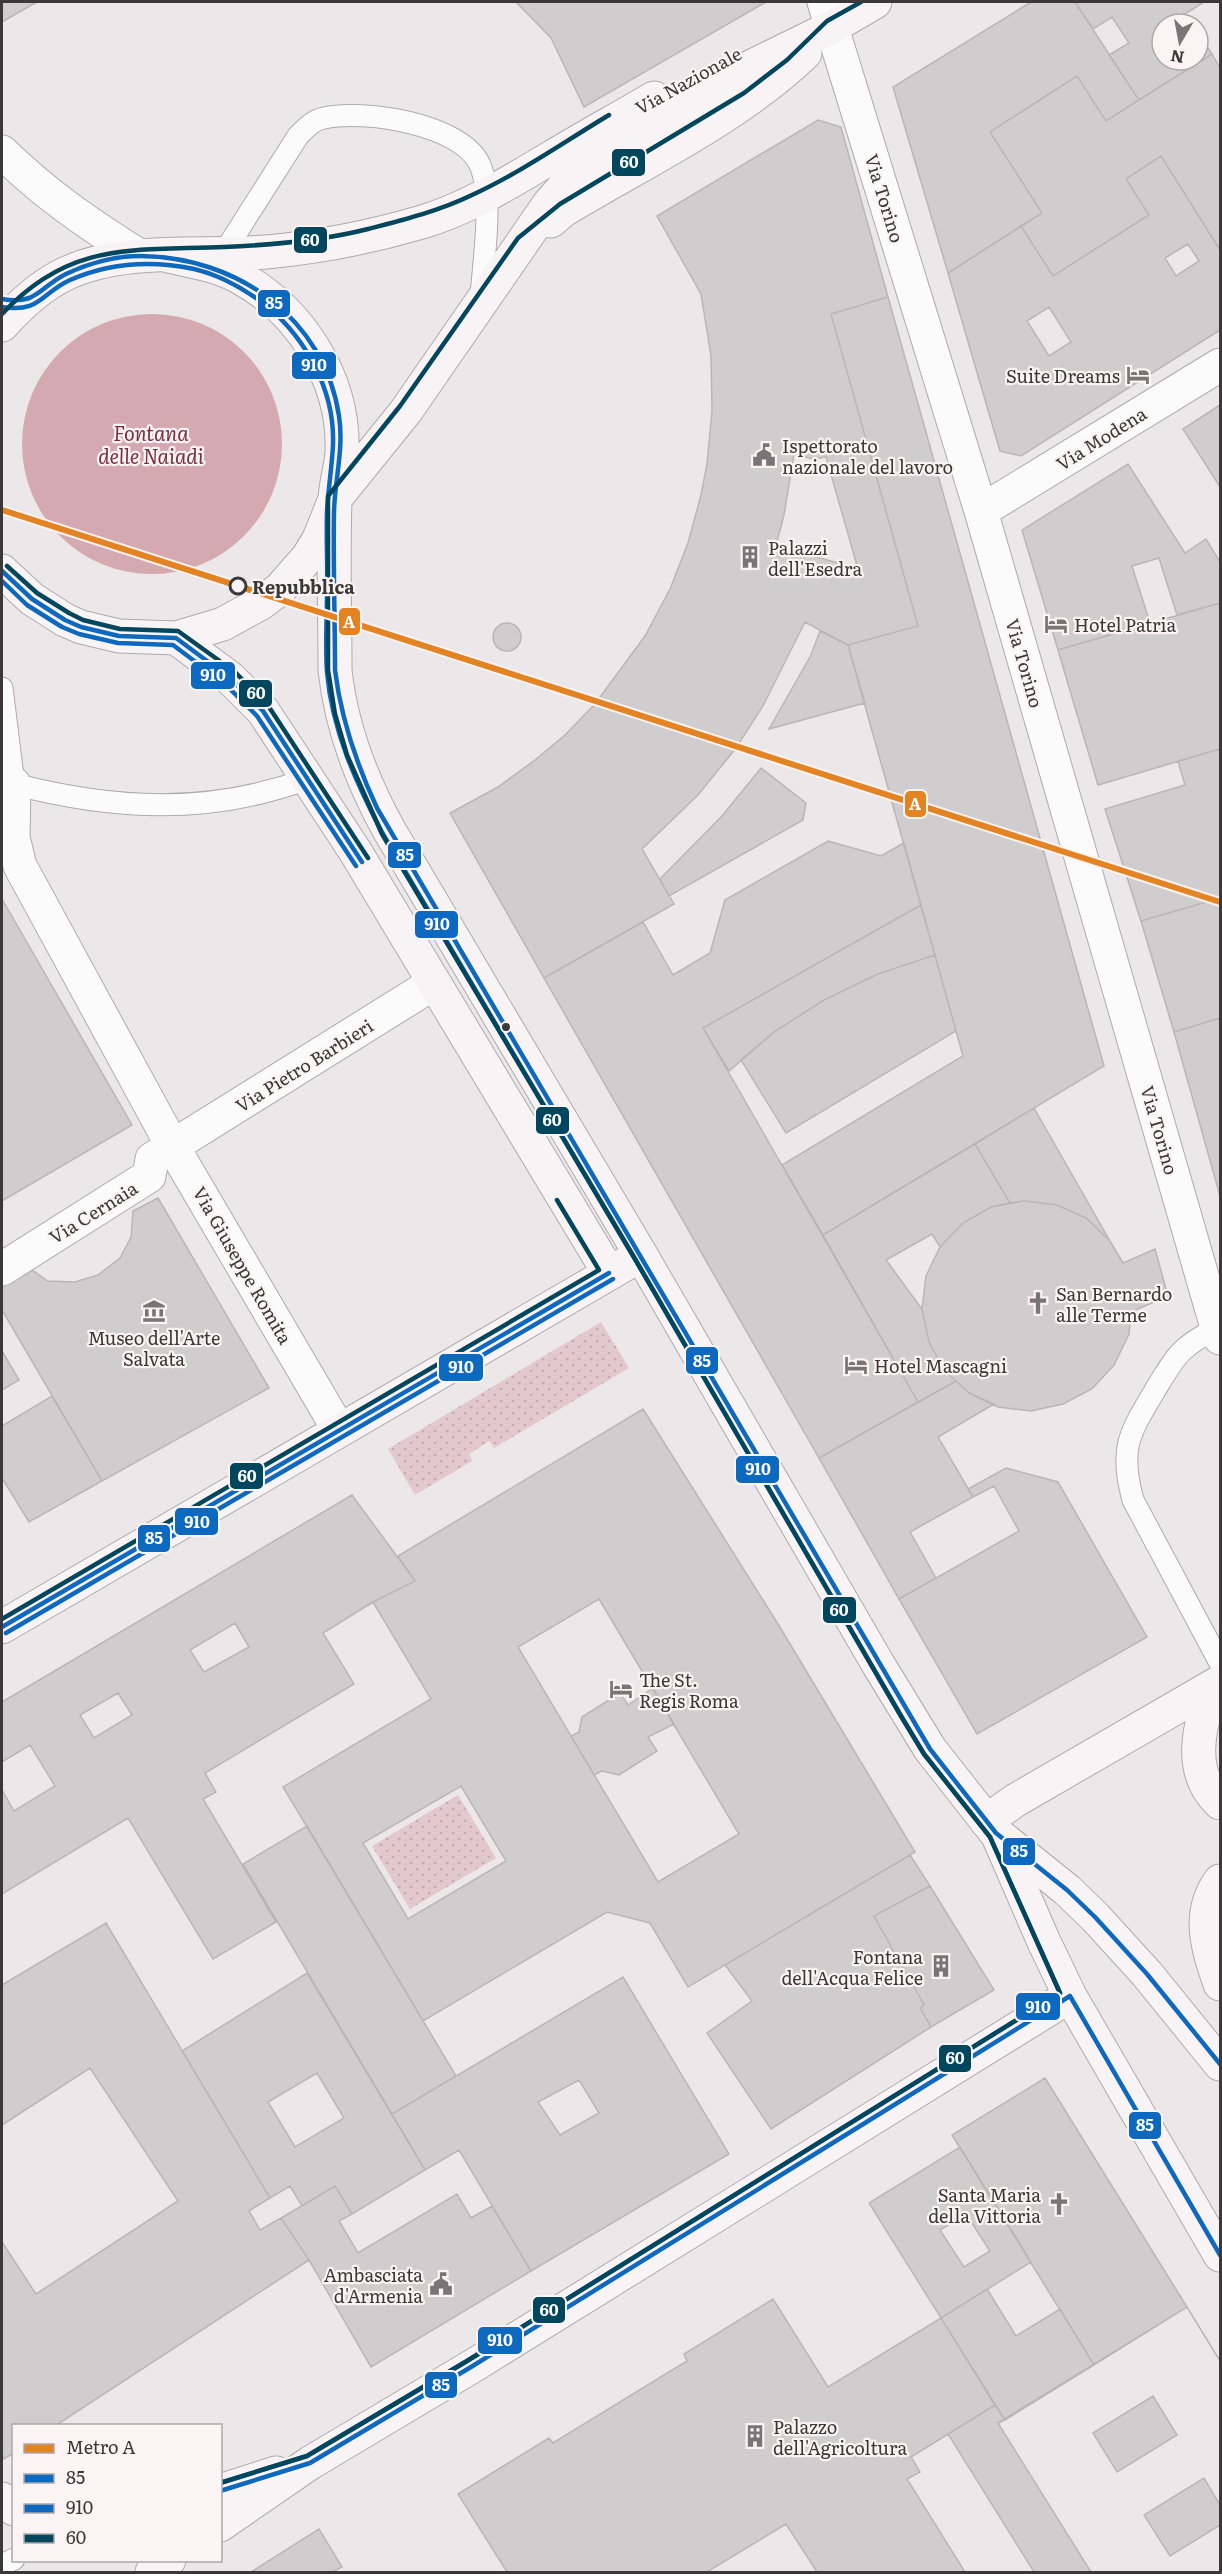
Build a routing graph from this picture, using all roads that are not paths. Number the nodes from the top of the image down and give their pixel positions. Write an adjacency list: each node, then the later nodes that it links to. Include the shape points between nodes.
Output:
1 (875, 2): 2 (main road, Via Nazionale)
2 (828, 14): 4 (main road, Via Nazionale); 13 (street, Via Torino)
3 (2, 152): 7 (street, via 37,186 90,225)
4 (596, 160): 5 (main road); 9 (main road, via 560,191)
5 (487, 196): 6 (main road, via 424,221 363,238); 6 (lane, via 480,165 464,144 451,137 380,118 322,118 298,136); 9 (lane)
6 (223, 255): 7 (main road)
7 (153, 256): 8 (main road, via 99,261); 12 (main road, via 215,267 237,276 277,302 294,320 321,360 337,404 342,452)
8 (13, 300): 10 (main road)
9 (481, 302): 12 (main road, via 406,411)
10 (2, 325)
11 (1221, 365): 13 (street, Via Modena)
12 (335, 499): 15 (main road, via 308,557 279,589 223,624); 21 (main road, via 337,692 363,778 389,830)
13 (981, 511): 24 (street, Via Torino)
14 (2, 571): 15 (main road, via 32,599 81,627 119,636)
15 (176, 638): 17 (main road, via 248,694)
16 (2, 688): 18 (lane)
17 (308, 779): 18 (lane, via 255,796 182,805 81,799); 19 (main road)
18 (14, 784): 20 (street, Via Giuseppe Romita, via 13,837 20,866)
19 (434, 983): 20 (street, Via Pietro Barbieri); 23 (main road)
20 (173, 1147): 22 (street, Via Cernaia, via 152,1159 149,1176); 25 (street, Via Giuseppe Romita)
21 (641, 1255): 23 (main road); 29 (main road, via 907,1712 930,1749)
22 (2, 1269)
23 (609, 1273): 25 (main road)
24 (1219, 1333): 27 (lane, via 1186,1345 1175,1356 1130,1433 1126,1455 1133,1500)
25 (339, 1430): 26 (main road)
26 (2, 1628)
27 (1218, 1677): 28 (main road, via 1200,1734 1198,1754 1206,1784); 29 (main road, via 1084,1761)
28 (1221, 1803)
29 (991, 1827): 32 (main road); 33 (main road, via 1095,1917)
30 (1218, 1884): 31 (main road, via 1207,1917 1207,1944)
31 (1221, 1984)
32 (1070, 1996): 34 (main road); 35 (main road)
33 (1221, 2064)
34 (1221, 2255)
35 (310, 2463): 36 (main road); 37 (main road)
36 (222, 2490)
37 (222, 2524)
38 (166, 2562): 39 (main road)
39 (152, 2572)

